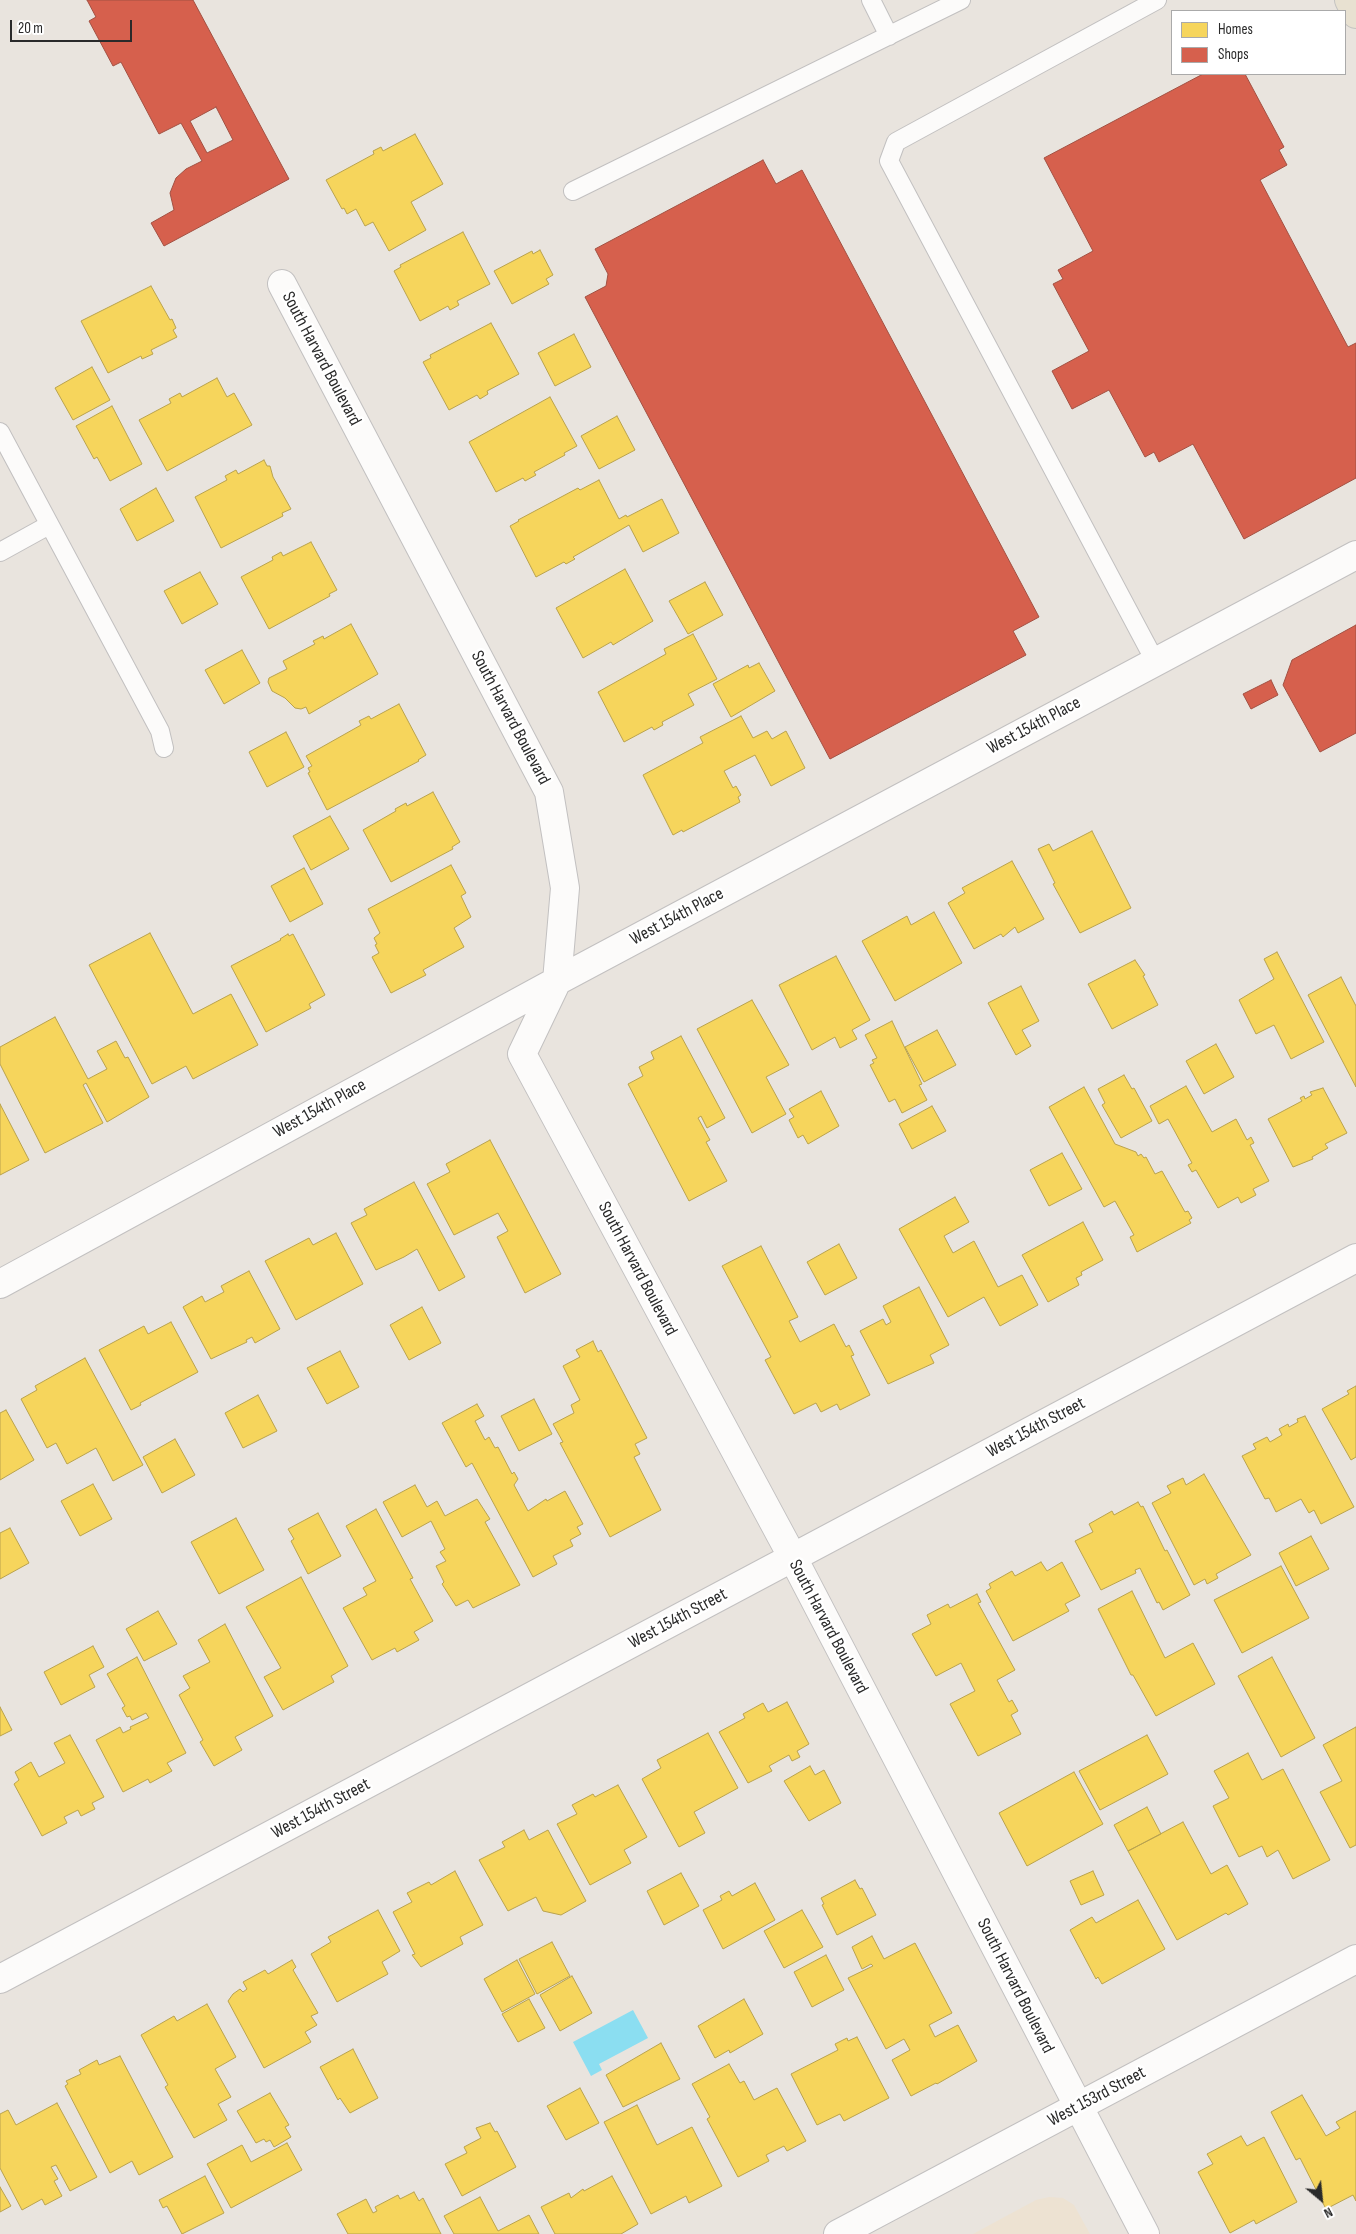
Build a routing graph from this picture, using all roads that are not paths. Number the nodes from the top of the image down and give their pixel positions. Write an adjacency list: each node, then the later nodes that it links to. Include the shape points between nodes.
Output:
1 (870, 0): 6 (lane)
2 (962, 0): 6 (lane)
3 (1157, 0): 13 (lane, via 896,142 889,161)
4 (1349, 0): 5 (main road)
5 (1356, 14)
6 (889, 36): 7 (lane)
7 (574, 191)
8 (282, 284): 15 (street, South Harvard Boulevard, via 549,792 565,888)
9 (0, 432): 10 (lane)
10 (49, 525): 11 (lane); 14 (lane, via 160,731)
11 (0, 552)
12 (1356, 555): 13 (street, West 154th Place)
13 (1155, 661): 15 (street, West 154th Place)
14 (164, 748)
15 (557, 981): 17 (street, West 154th Place); 18 (street, South Harvard Boulevard, via 522,1054)
16 (1356, 1258): 18 (street, West 154th Street)
17 (0, 1284)
18 (792, 1558): 20 (street, West 154th Street); 21 (street, South Harvard Boulevard)
19 (1356, 1959): 21 (street, West 153rd Street)
20 (0, 1979)
21 (1078, 2107): 22 (street, West 153rd Street); 23 (street, South Harvard Boulevard)
22 (838, 2234)
23 (1145, 2234)

